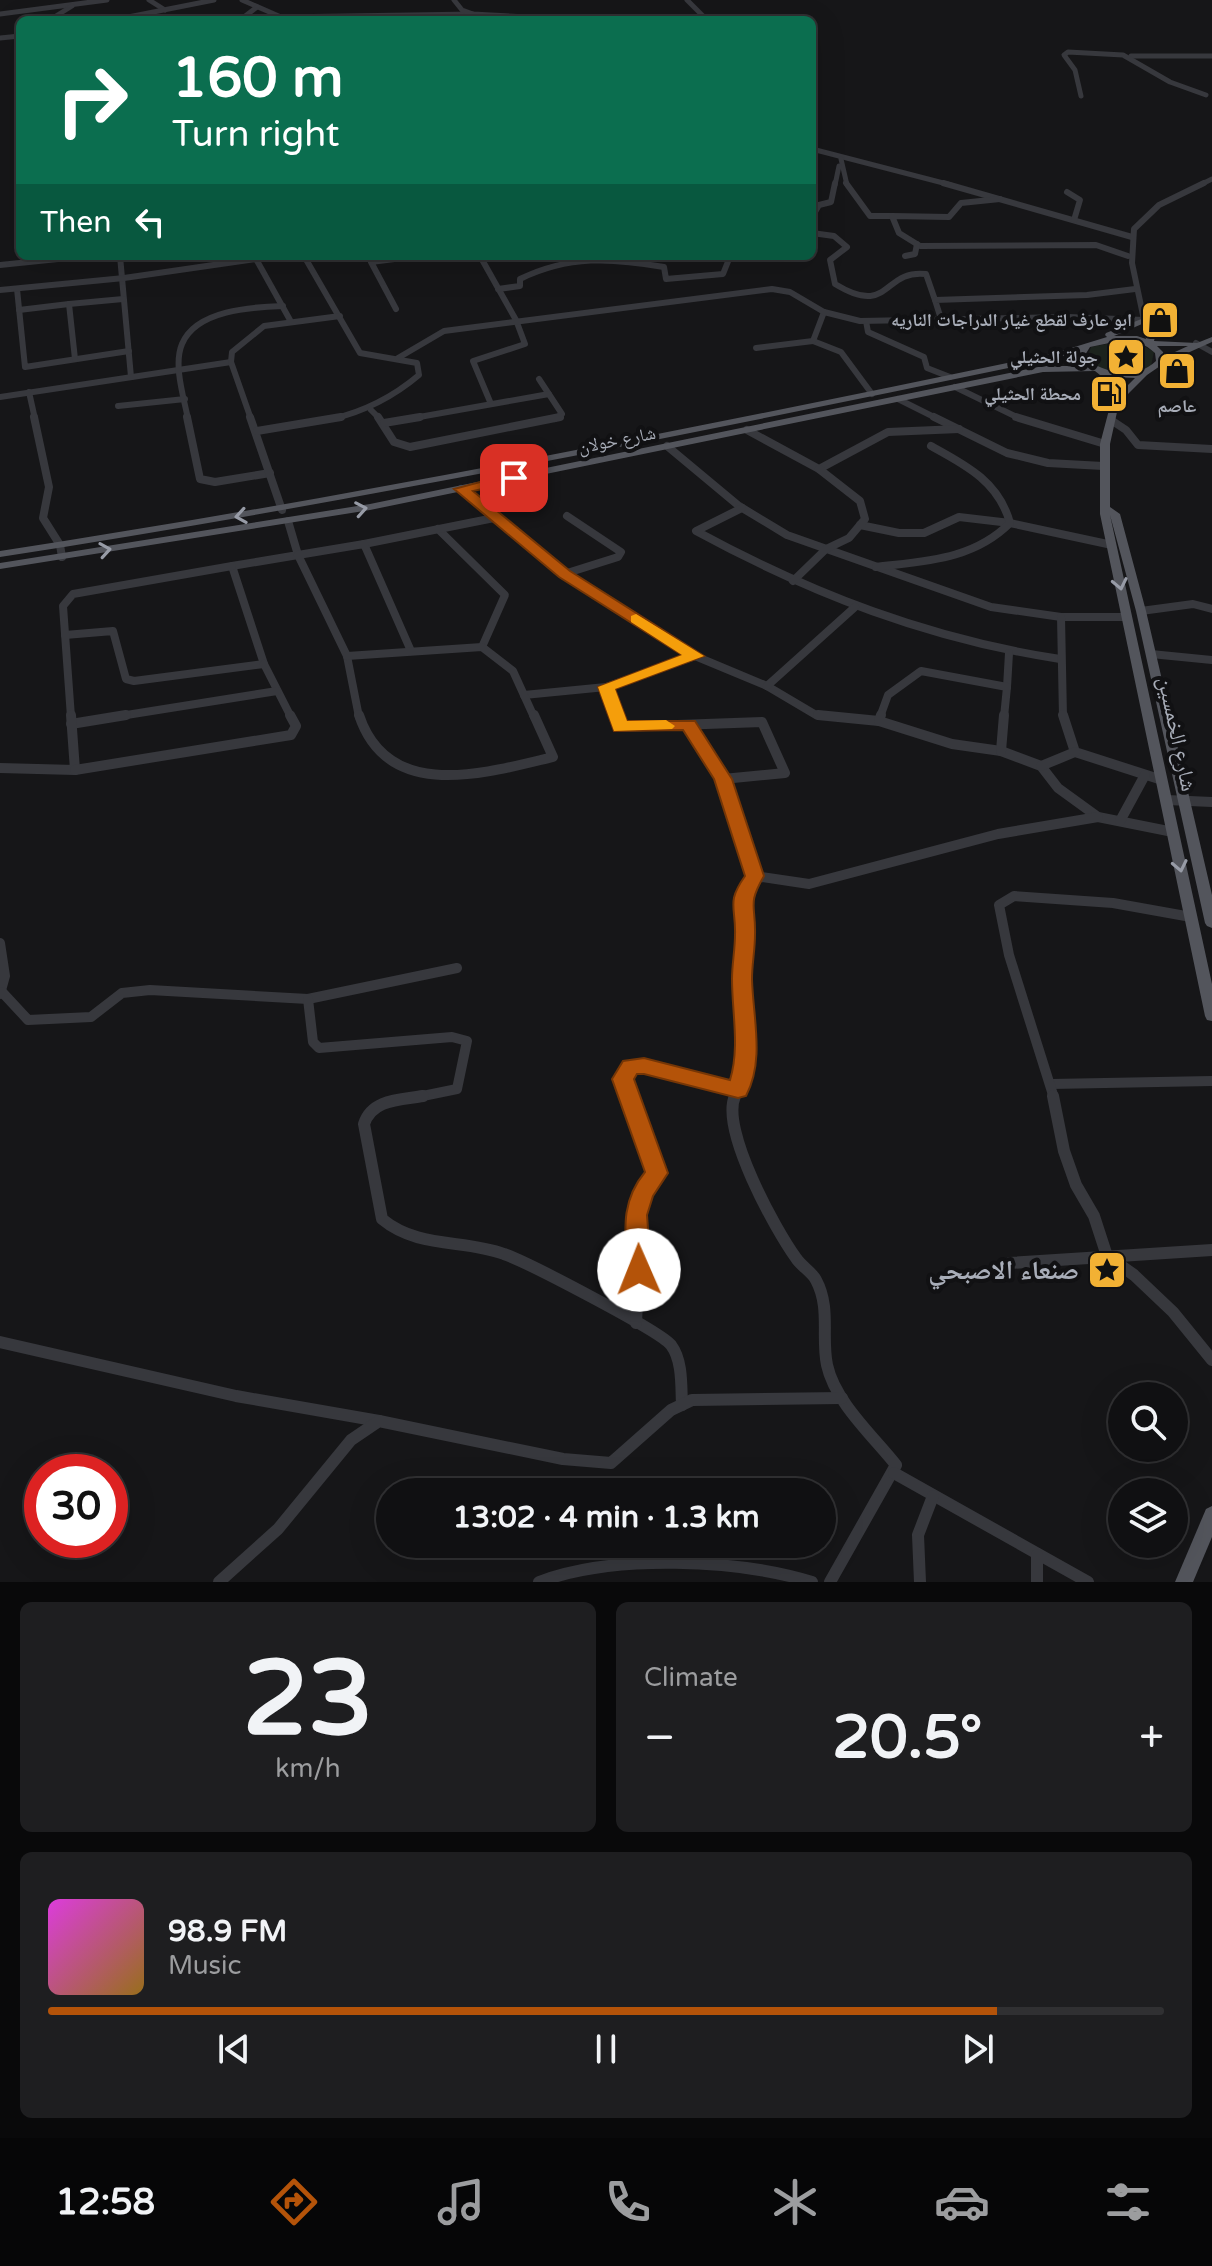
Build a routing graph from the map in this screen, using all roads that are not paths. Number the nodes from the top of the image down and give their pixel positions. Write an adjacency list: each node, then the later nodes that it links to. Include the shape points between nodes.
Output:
1 (31, 0): 11 (street)
2 (107, 0): 8 (street)
3 (149, 0): 12 (street)
4 (214, 0): 12 (street)
5 (242, 0): 10 (street)
6 (454, 0): 14 (street)
7 (687, 0): 21 (street)
8 (91, 1): 9 (street)
9 (75, 4): 11 (street); 15 (street)
10 (257, 7): 17 (street); 18 (street)
11 (43, 8): 13 (street)
12 (165, 10): 16 (street)
13 (0, 14)
14 (473, 14): 19 (street); 20 (street)
15 (56, 16)
16 (134, 16)
17 (245, 16)
18 (279, 16)
19 (345, 16)
20 (510, 16)
21 (703, 16)
22 (1127, 56): 23 (street); 24 (street, via 1170,82); 25 (street, via 1065,54)
23 (1212, 56)
24 (1206, 95)
25 (1081, 96)
26 (816, 151): 27 (street)
27 (840, 162): 32 (street); 33 (street, via 831,202); 34 (street, via 855,198 870,216)
28 (1212, 179): 30 (street)
29 (1212, 187): 30 (street)
30 (1194, 188): 37 (street, via 1148,213 1137,222)
31 (1067, 192): 35 (street, via 1080,200)
32 (1000, 199): 34 (street, via 961,203 949,217); 35 (street)
33 (816, 210)
34 (892, 216): 38 (street, via 899,233)
35 (1074, 220): 37 (street)
36 (816, 234): 58 (street, via 834,236 847,247 830,260 835,284 871,297 916,272 926,274)
37 (1132, 237): 40 (street)
38 (917, 244): 39 (street, via 915,254); 40 (street, via 1096,245)
39 (905, 256)
40 (1128, 256): 55 (street)
41 (44, 260): 51 (street)
42 (121, 260): 52 (street)
43 (249, 260): 52 (street)
44 (257, 260): 60 (street)
45 (306, 260): 64 (street)
46 (369, 260): 61 (street)
47 (482, 260): 54 (street)
48 (568, 260): 54 (street, via 536,270 520,279 520,286)
49 (594, 260): 50 (street, via 664,267 666,279 723,274)
50 (729, 260)
51 (0, 264)
52 (124, 278): 53 (street); 57 (street)
53 (17, 289): 56 (street); 62 (street)
54 (498, 289): 66 (street)
55 (1135, 289): 58 (street); 67 (street)
56 (0, 290)
57 (123, 299): 59 (street); 77 (street)
58 (935, 300): 69 (street)
59 (69, 304): 62 (street); 80 (street)
60 (283, 306): 65 (street); 84 (street, via 239,309 211,321 184,341)
61 (396, 309)
62 (19, 310): 80 (street, via 25,367)
63 (824, 312): 66 (street, via 790,292 772,289); 68 (street); 71 (street)
64 (340, 316): 65 (street); 79 (street, via 360,353)
65 (290, 320): 81 (street, via 254,331 236,346)
66 (516, 320): 79 (street, via 444,331); 96 (street, via 522,348 473,361)
67 (1144, 320): 69 (street); 72 (main road, شارع خولان); 73 (main road)
68 (866, 321): 69 (street); 88 (street, via 868,332 924,357 927,368)
69 (942, 322)
70 (1212, 339): 74 (main road)
71 (813, 341): 76 (street); 91 (street, via 841,352)
72 (1099, 341): 73 (main road, via 1125,338); 75 (main road, شارع خولان)
73 (1149, 343): 74 (main road); 82 (main road, via 1159,352)
74 (1195, 344): 78 (street); 82 (main road, شارع الخمسين)
75 (1086, 347): 83 (main road, via 1081,358); 88 (main road, شارع خولان)
76 (756, 348)
77 (129, 351): 80 (street); 86 (street)
78 (1212, 352)
79 (398, 358): 98 (street, via 417,363 419,375)
80 (75, 359)
81 (231, 362): 84 (street); 103 (street)
82 (1160, 362): 85 (main road, شارع الخمسين)
83 (1098, 369): 85 (main road, شارع خولان); 88 (main road, شارع خولان, via 1054,367); 95 (main road, via 1117,386)
84 (180, 370): 86 (street); 93 (street)
85 (1143, 374): 95 (main road, شارع الخمسين)
86 (131, 377): 89 (street)
87 (539, 379): 90 (street)
88 (952, 382): 91 (main road, شارع خولان); 94 (main road, شارع خولان); 104 (street, via 976,400)
89 (29, 392): 92 (street); 123 (street, via 49,487 43,518)
90 (549, 394): 96 (street); 100 (street, via 562,414 553,420 410,447 394,442)
91 (872, 394): 108 (main road, شارع خولان)
92 (0, 397)
93 (185, 399): 97 (street); 111 (street, via 200,479 215,482)
94 (898, 399): 101 (street); 102 (main road, شارع خولان)
95 (1117, 401): 99 (main road, شارع الخمسين)
96 (491, 404): 100 (street)
97 (118, 406)
98 (371, 410): 100 (street); 103 (street)
99 (1111, 420): 104 (main road, شارع الخمسين); 107 (street, via 1138,445)
100 (384, 423)
101 (959, 429): 109 (street, via 1007,453 1048,463); 110 (street, via 888,432)
102 (747, 430): 105 (main road, شارع خولان); 110 (street)
103 (257, 431): 111 (street)
104 (1105, 444): 109 (main road, شارع الخمسين)
105 (667, 446): 108 (main road, شارع خولان); 113 (street)
106 (931, 446): 119 (street, via 991,483)
107 (1212, 449)
108 (566, 462): 112 (main road, شارع خولان); 115 (main road, شارع خولان)
109 (1103, 466): 114 (main road, شارع الخمسين)
110 (819, 469): 120 (street, via 860,501 865,519)
111 (270, 473): 115 (street)
112 (461, 489): 117 (street); 118 (main road, شارع خولان, one-way to 112)
113 (742, 508): 125 (street, via 787,535); 133 (street, via 696,531)
114 (1108, 509): 124 (main road, شارع الخمسين); 136 (main road, شارع الخمسين, via 1115,514)
115 (282, 510): 123 (main road, شارع خولان, one-way to 123)
116 (567, 516): 132 (street, via 621,552)
117 (494, 518): 121 (street); 132 (street)
118 (288, 521): 127 (street); 128 (main road, شارع خولان, one-way to 118)
119 (1010, 523): 120 (street, via 959,517 924,533); 124 (street); 131 (street, via 995,541 972,551)
120 (860, 525): 125 (street, via 849,538)
121 (438, 529): 122 (street); 140 (street, via 505,595)
122 (364, 544): 127 (street); 141 (street)
123 (60, 545): 126 (main road, شارع خولان); 128 (street)
124 (1112, 545): 138 (main road, شارع الخمسين, one-way to 138)
125 (826, 549): 131 (street); 133 (street)
126 (0, 554)
127 (298, 555): 130 (street); 144 (street)
128 (62, 557): 129 (main road, شارع خولان)
129 (0, 566)
130 (232, 566): 139 (street, via 73,594 63,606); 148 (street)
131 (873, 567): 137 (street, via 974,603)
132 (564, 574): 145 (street)
133 (793, 581): 134 (street)
134 (855, 607): 142 (street); 149 (street)
135 (1212, 609): 136 (street, via 1193,604)
136 (1141, 611): 143 (main road, شارع الخمسين)
137 (1061, 617): 138 (street); 146 (street)
138 (1127, 617): 164 (main road, شارع الخمسين)
139 (65, 635): 148 (street, via 113,631 126,679 134,681); 155 (street)
140 (482, 647): 141 (street); 153 (street, via 513,671)
141 (411, 651): 144 (street)
142 (1009, 653): 146 (street); 151 (street)
143 (1151, 654): 147 (street); 166 (main road, شارع الخمسين)
144 (346, 656): 153 (street, via 363,728 388,759 413,774 463,775 553,757)
145 (695, 656): 149 (street); 150 (street)
146 (1060, 659): 158 (street, via 1063,722)
147 (1212, 660)
148 (264, 664): 152 (street)
149 (767, 686): 154 (street, via 816,715)
150 (606, 687): 153 (street); 156 (street, via 621,727)
151 (1007, 687): 154 (street, via 921,671 888,695); 157 (street)
152 (277, 691): 155 (street); 161 (street, via 296,726 291,735)
153 (524, 695)
154 (879, 721): 157 (street, via 952,744)
155 (71, 724): 161 (street)
156 (688, 725): 163 (street); 163 (street, via 762,722 785,773)
157 (1001, 751): 159 (street)
158 (1075, 752): 159 (street); 162 (street)
159 (1041, 766): 168 (street, via 1058,788)
160 (0, 768): 161 (street)
161 (75, 770)
162 (1145, 775): 164 (street); 169 (street)
163 (723, 779): 171 (street)
164 (1162, 780): 165 (main road, شارع الخمسين)
165 (1167, 800): 166 (street); 170 (main road, شارع الخمسين)
166 (1186, 802): 167 (street); 173 (main road, شارع الخمسين)
167 (1212, 802)
168 (1098, 817): 169 (street); 171 (street, via 998,834 809,884)
169 (1120, 821): 170 (street)
170 (1173, 832): 172 (main road, شارع الخمسين, one-way to 172)
171 (755, 876): 182 (street, via 740,907 746,931 742,977 747,1060)
172 (1191, 917): 176 (main road, شارع الخمسين); 181 (street, via 1113,903 1014,896 999,905 1009,955)
173 (1212, 921)
174 (0, 943): 177 (street, via 5,976)
175 (457, 968): 178 (street)
176 (1207, 973): 179 (main road, شارع الخمسين)
177 (1, 993): 178 (street, via 28,1020 91,1017 122,993 150,990)
178 (308, 999): 186 (street, via 313,1042 319,1048 452,1037 467,1041 457,1089 377,1105 368,1112 364,1124 382,1219 394,1229 444,1245 503,1253)
179 (1212, 1016)
180 (1212, 1081): 181 (street)
181 (1051, 1084): 184 (street, via 1064,1151)
182 (738, 1090): 186 (street, via 644,1066 630,1066 623,1079 657,1173 642,1192 635,1215 640,1243); 189 (street, via 731,1105 734,1132 775,1222 796,1259 816,1279 826,1312 827,1365)
183 (1212, 1250): 184 (street)
184 (1107, 1256): 185 (street); 188 (street, via 1173,1312)
185 (1010, 1263)
186 (636, 1323): 190 (street, via 671,1345 680,1369)
187 (0, 1342): 191 (street, via 277,1407)
188 (1212, 1360)
189 (842, 1398): 190 (street, via 692,1400); 192 (street, via 896,1465)
190 (682, 1405): 191 (street, via 611,1463 563,1459)
191 (379, 1421): 196 (street, via 351,1440 278,1529)
192 (894, 1473): 193 (street); 199 (street)
193 (933, 1496): 195 (street); 200 (street, via 918,1535)
194 (1212, 1515): 203 (main road)
195 (1037, 1555): 201 (street); 202 (street)
196 (219, 1582)
197 (539, 1582): 198 (street, via 560,1571 663,1564)
198 (812, 1582)
199 (830, 1582)
200 (920, 1582)
201 (1037, 1582)
202 (1088, 1582)
203 (1184, 1582)

